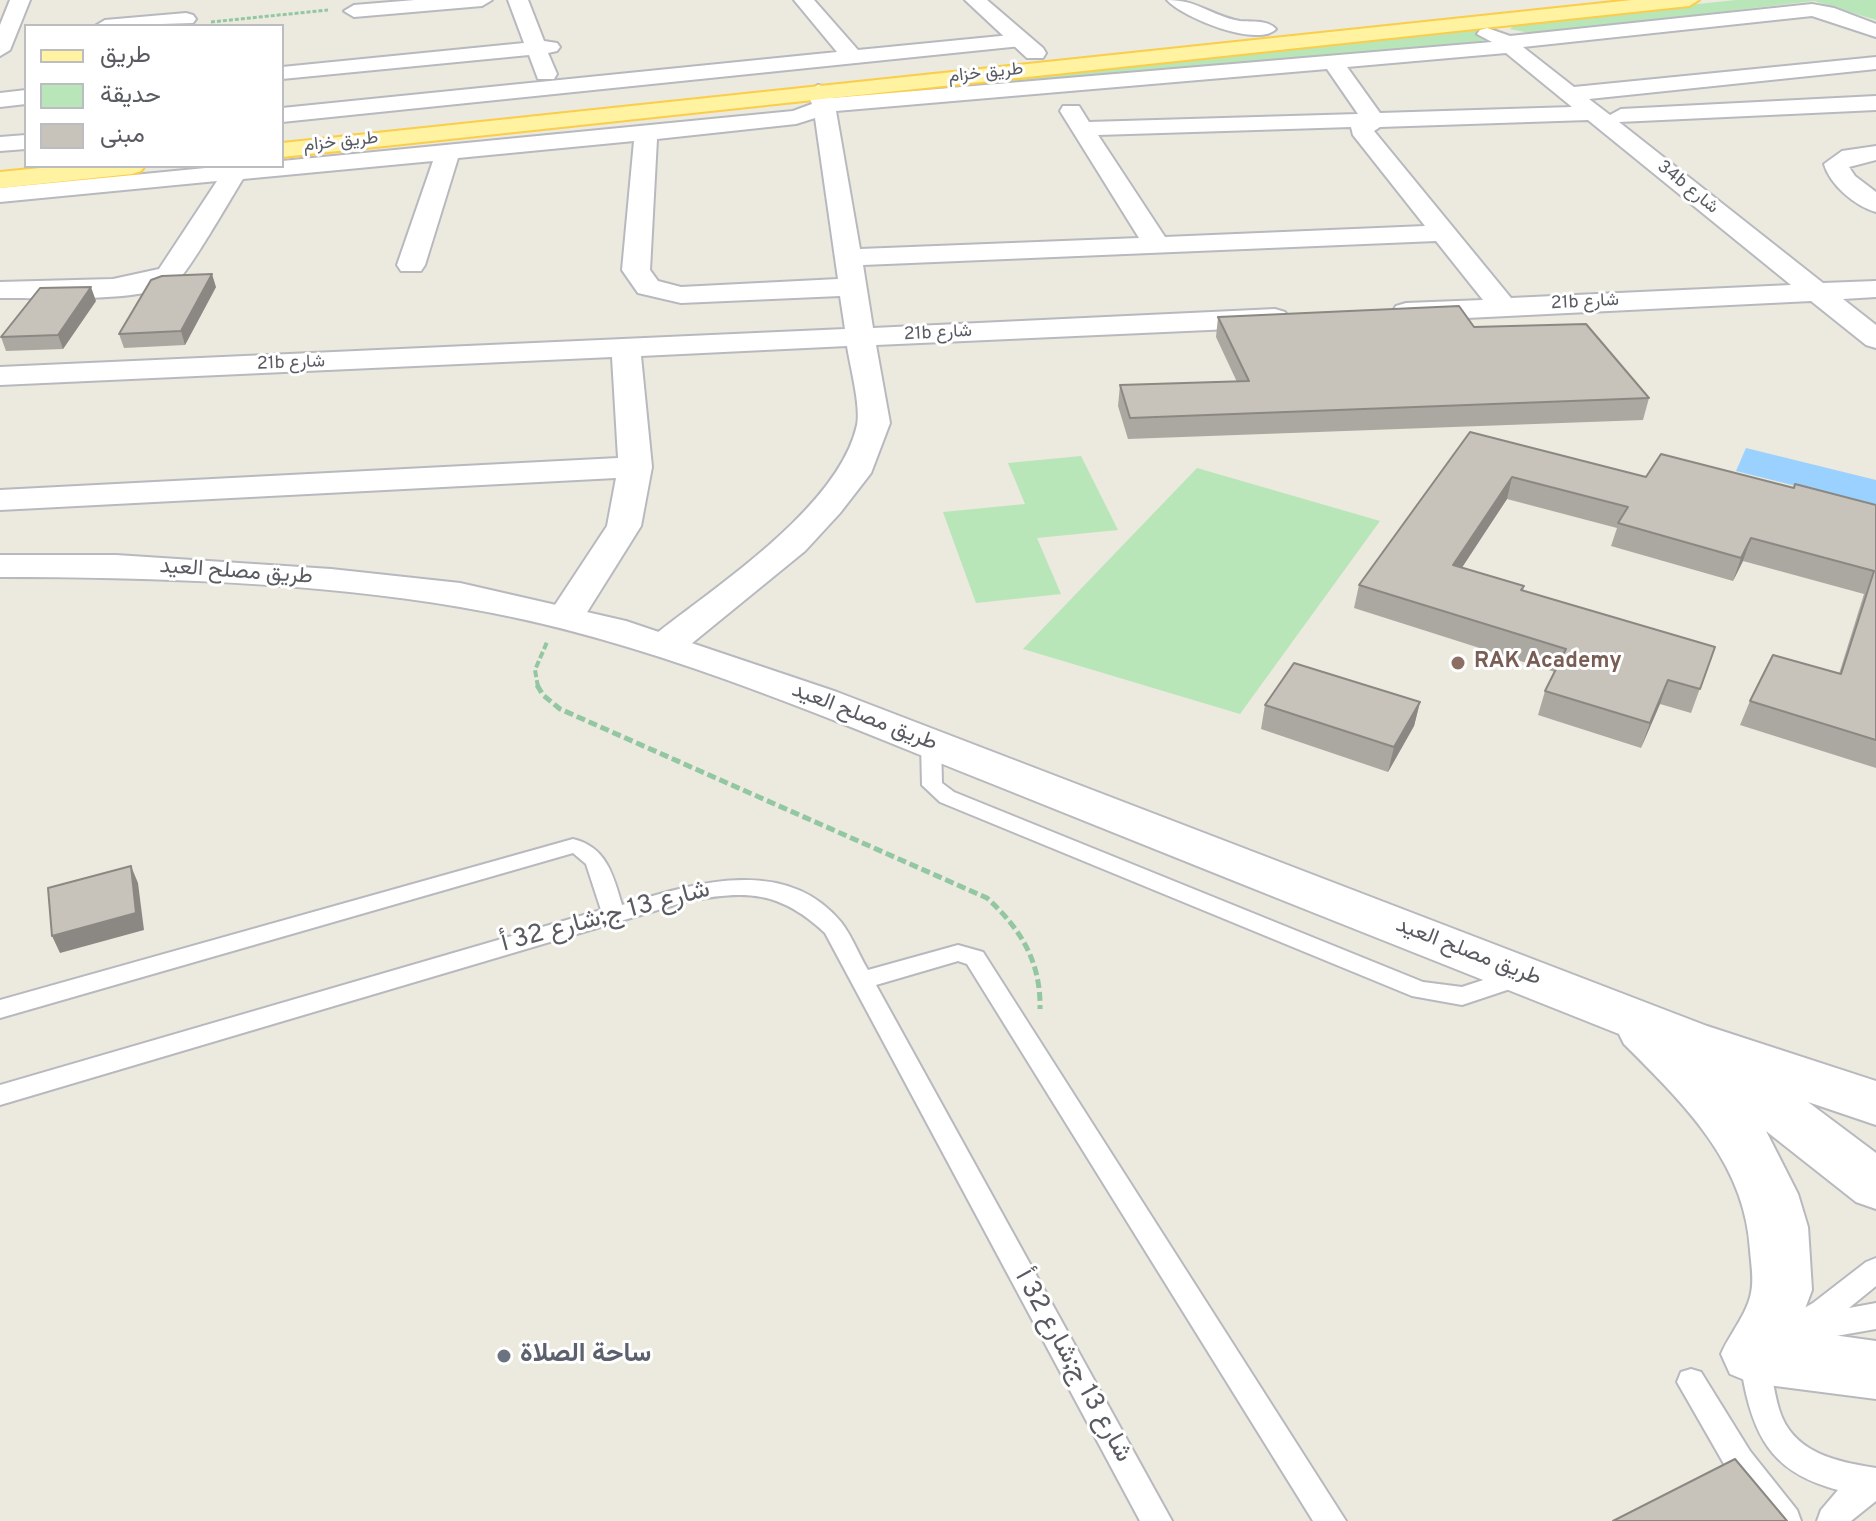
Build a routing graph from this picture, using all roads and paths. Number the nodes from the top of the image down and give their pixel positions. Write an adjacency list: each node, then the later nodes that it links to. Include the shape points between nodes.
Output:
1 (20, 0): 19 (street)
2 (482, 0): 11 (street)
3 (518, 0): 21 (street)
4 (530, 0): 21 (street)
5 (804, 0): 24 (street)
6 (820, 0): 24 (street)
7 (975, 0): 22 (street)
8 (1177, 0): 17 (street)
9 (1545, 0): 14 (main road, طريق خزام)
10 (1689, 0): 13 (main road, طريق خزام)
11 (353, 6): 12 (path); 27 (street)
12 (186, 17): 15 (street)
13 (1522, 18): 16 (main road, طريق خزام); 20 (street, via 1498,31)
14 (1354, 19): 17 (main road, طريق خزام, via 1266,29); 23 (main road, via 1370,26 1227,42)
15 (123, 24)
16 (1444, 26): 20 (street, 34b شارع); 23 (main road, طريق خزام)
17 (1205, 27): 22 (main road, طريق خزام)
18 (1876, 31): 20 (street, via 1812,10)
19 (8, 38)
20 (1505, 42): 25 (street); 34 (street, 34b شارع)
21 (543, 47): 27 (street); 33 (street)
22 (1028, 47): 24 (street); 31 (main road, طريق خزام)
23 (1167, 56): 30 (main road, طريق خزام)
24 (860, 57): 33 (street)
25 (1333, 62): 32 (street); 44 (street)
26 (1876, 63): 29 (street)
27 (361, 66): 28 (street); 40 (street)
28 (284, 73)
29 (1749, 76): 34 (street); 41 (street)
30 (951, 77): 36 (street); 37 (main road, طريق خزام)
31 (782, 79): 45 (main road, طريق خزام, via 653,99 641,105); 47 (main road, طريق خزام)
32 (1053, 86): 36 (street); 46 (street)
33 (559, 87): 40 (street)
34 (1573, 94): 43 (street, 34b شارع)
35 (24, 97): 38 (street)
36 (924, 97): 37 (street)
37 (821, 99): 45 (street, via 796,117); 63 (street)
38 (0, 100)
39 (1876, 103): 41 (street)
40 (366, 107): 42 (street)
41 (1796, 107): 43 (street)
42 (284, 115)
43 (1598, 115): 44 (street); 66 (street, 34b شارع)
44 (1374, 120): 46 (street); 60 (street, via 1361,130)
45 (644, 122): 50 (main road, طريق خزام); 52 (street); 63 (street, via 636,270 648,287 681,295)
46 (1084, 129): 61 (street)
47 (284, 130)
48 (24, 142): 49 (street)
49 (0, 144)
50 (284, 150)
51 (1876, 153): 59 (street, via 1850,156 1836,164 1837,173)
52 (447, 154): 56 (street); 62 (street)
53 (24, 157): 54 (main road)
54 (0, 160)
55 (113, 168): 57 (main road)
56 (234, 174): 58 (street); 65 (street, via 162,279)
57 (0, 180)
58 (0, 195)
59 (1876, 204)
60 (1443, 233): 61 (street); 67 (street)
61 (1157, 245): 63 (street)
62 (411, 265)
63 (850, 272): 70 (street)
64 (1876, 289): 66 (street, 21b شارع)
65 (0, 290)
66 (1815, 292): 67 (street, 21b شارع); 71 (street, 34b شارع)
67 (1503, 307): 68 (street, 21b شارع)
68 (1377, 313)
69 (1299, 317): 70 (street, 21b شارع)
70 (860, 338): 72 (street, 21b شارع); 78 (street, via 874,423 854,473 792,543)
71 (1876, 339)
72 (626, 350): 73 (street, 21b شارع); 74 (street)
73 (0, 376)
74 (635, 467): 75 (street); 77 (street, via 624,526)
75 (0, 500)
76 (0, 566): 77 (street, طريق مصلح العيد, via 116,566 331,580 460,595)
77 (566, 617): 78 (street, طريق مصلح العيد); 84 (path, via 534,662 534,683 548,702 987,898 1005,914 1039,974 1039,1020)
78 (666, 645): 82 (street, طريق مصلح العيد)
79 (613, 912): 80 (lane, شارع 13 ج;شارع 32 أ, via 722,886 787,893 814,907 833,928); 81 (lane, via 592,854 573,846); 85 (lane, شارع 13 ج;شارع 32 أ)
80 (861, 981): 84 (lane, via 950,955 968,955 980,964); 94 (lane, شارع 13 ج;شارع 32 أ)
81 (0, 1009)
82 (1629, 1016): 83 (street, طريق مصلح العيد); 90 (street, via 1734,1126 1765,1181 1782,1239 1781,1297)
83 (1688, 1040): 86 (street, طريق مصلح العيد); 87 (street, طريق مصلح العيد)
84 (1031, 1044): 95 (lane)
85 (0, 1095)
86 (1876, 1103)
87 (1876, 1185)
88 (1876, 1270): 90 (lane, via 1823,1312)
89 (1876, 1316): 90 (lane, via 1835,1323)
90 (1752, 1354): 91 (street); 93 (lane, via 1770,1425 1783,1445 1826,1474)
91 (1876, 1370)
92 (1691, 1382): 96 (lane, via 1733,1452)
93 (1876, 1484): 97 (lane, via 1843,1505)
94 (1157, 1521)
95 (1331, 1521)
96 (1786, 1521)
97 (1832, 1521)

